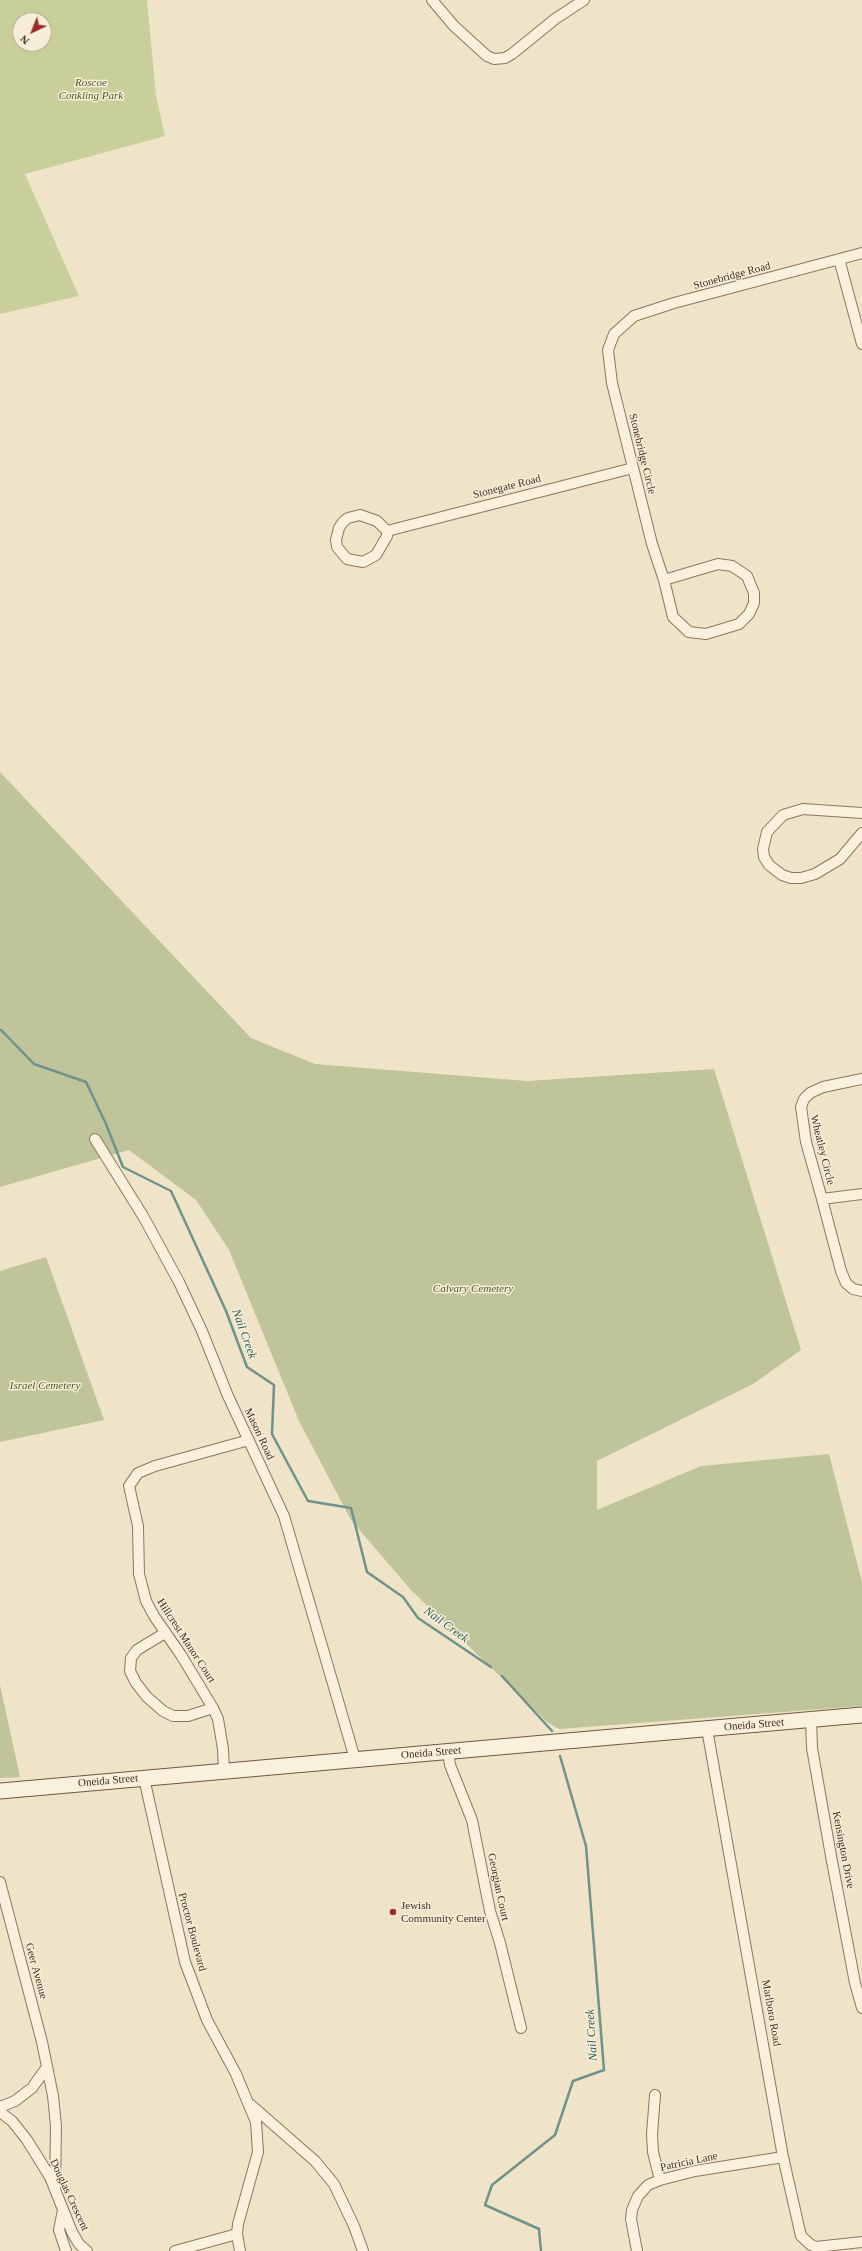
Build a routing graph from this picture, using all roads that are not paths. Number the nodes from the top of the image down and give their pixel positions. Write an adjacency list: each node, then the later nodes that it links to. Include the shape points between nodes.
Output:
1 (432, 0): 2 (street, via 454,26 487,56 494,59 512,54 555,19)
2 (584, 0)
3 (862, 253): 4 (street, Stonebridge Road)
4 (839, 259): 5 (street, Stonebridge Road, via 674,303 638,315); 6 (street)
5 (614, 334): 7 (street, Stonebridge Circle, via 608,350 609,362)
6 (862, 344)
7 (633, 468): 8 (street, Stonegate Road); 9 (street, Stonebridge Circle)
8 (387, 531): 8 (street, via 381,548 370,560 363,562 347,559 337,547 339,528 353,516 360,515 377,521)
9 (664, 580): 9 (street, Stonebridge Circle, via 673,617 684,628 698,634 719,631 739,624 749,614 754,603 752,583 740,570 732,566 707,566)
10 (862, 813): 11 (street, via 803,810 782,815 767,832 764,857 769,865 782,875 801,878 815,874 840,859)
11 (862, 833)
12 (862, 1079): 15 (street, Wheatley Circle, via 817,1090 804,1098 801,1114 806,1142)
13 (95, 1138): 17 (street, Mason Road, via 143,1216 179,1282)
14 (862, 1194): 15 (street, Wheatley Circle)
15 (822, 1198): 16 (street, Wheatley Circle, via 841,1271 853,1289)
16 (862, 1291)
17 (249, 1440): 18 (street, Hillcrest Manor Court, via 155,1466 138,1473 129,1486 138,1526 141,1585 151,1611); 24 (street, Mason Road, via 284,1516)
18 (165, 1633): 19 (street, Hillcrest Manor Court); 19 (street, via 137,1650 131,1658 130,1671 136,1683 147,1697 173,1716 188,1716)
19 (213, 1708): 25 (street, Hillcrest Manor Court, via 218,1719)
20 (862, 1715): 21 (street, Oneida Street)
21 (811, 1719): 22 (street, Oneida Street); 29 (street, Kensington Drive, via 812,1748 831,1856)
22 (707, 1729): 23 (street, Oneida Street); 36 (street, Marlboro Road)
23 (448, 1751): 24 (street, Oneida Street); 30 (street, Georgian Court, via 450,1764 472,1820 490,1911)
24 (356, 1759): 25 (street, Oneida Street)
25 (224, 1771): 26 (street, Oneida Street)
26 (144, 1778): 27 (street, Oneida Street); 33 (street, Proctor Boulevard, via 185,1962 206,2020)
27 (0, 1791)
28 (0, 1882): 31 (street, Geer Avenue)
29 (862, 2008)
30 (521, 2028)
31 (47, 2067): 34 (street, via 32,2088 15,2101); 38 (street, Geer Avenue, via 56,2126)
32 (655, 2094): 37 (street, via 653,2152)
33 (250, 2105): 40 (street, Proctor Boulevard, via 256,2122 258,2152 241,2208); 46 (street, Proctor Boulevard, via 315,2161 334,2184)
34 (0, 2107)
35 (0, 2112): 38 (street, Douglas Crescent, via 12,2121 27,2140)
36 (783, 2157): 37 (street, Patricia Lane, via 695,2171); 41 (street, Marlboro Road, via 801,2236 816,2247)
37 (660, 2180): 47 (street, Patricia Lane, via 642,2190 632,2210 631,2219)
38 (55, 2190): 39 (street, Douglas Crescent)
39 (63, 2210): 42 (street, via 59,2230); 43 (street, Douglas Crescent, via 79,2244)
40 (237, 2234): 44 (street); 45 (street, Proctor Boulevard)
41 (862, 2242)
42 (66, 2251)
43 (87, 2251)
44 (175, 2251)
45 (240, 2251)
46 (363, 2251)
47 (637, 2251)

